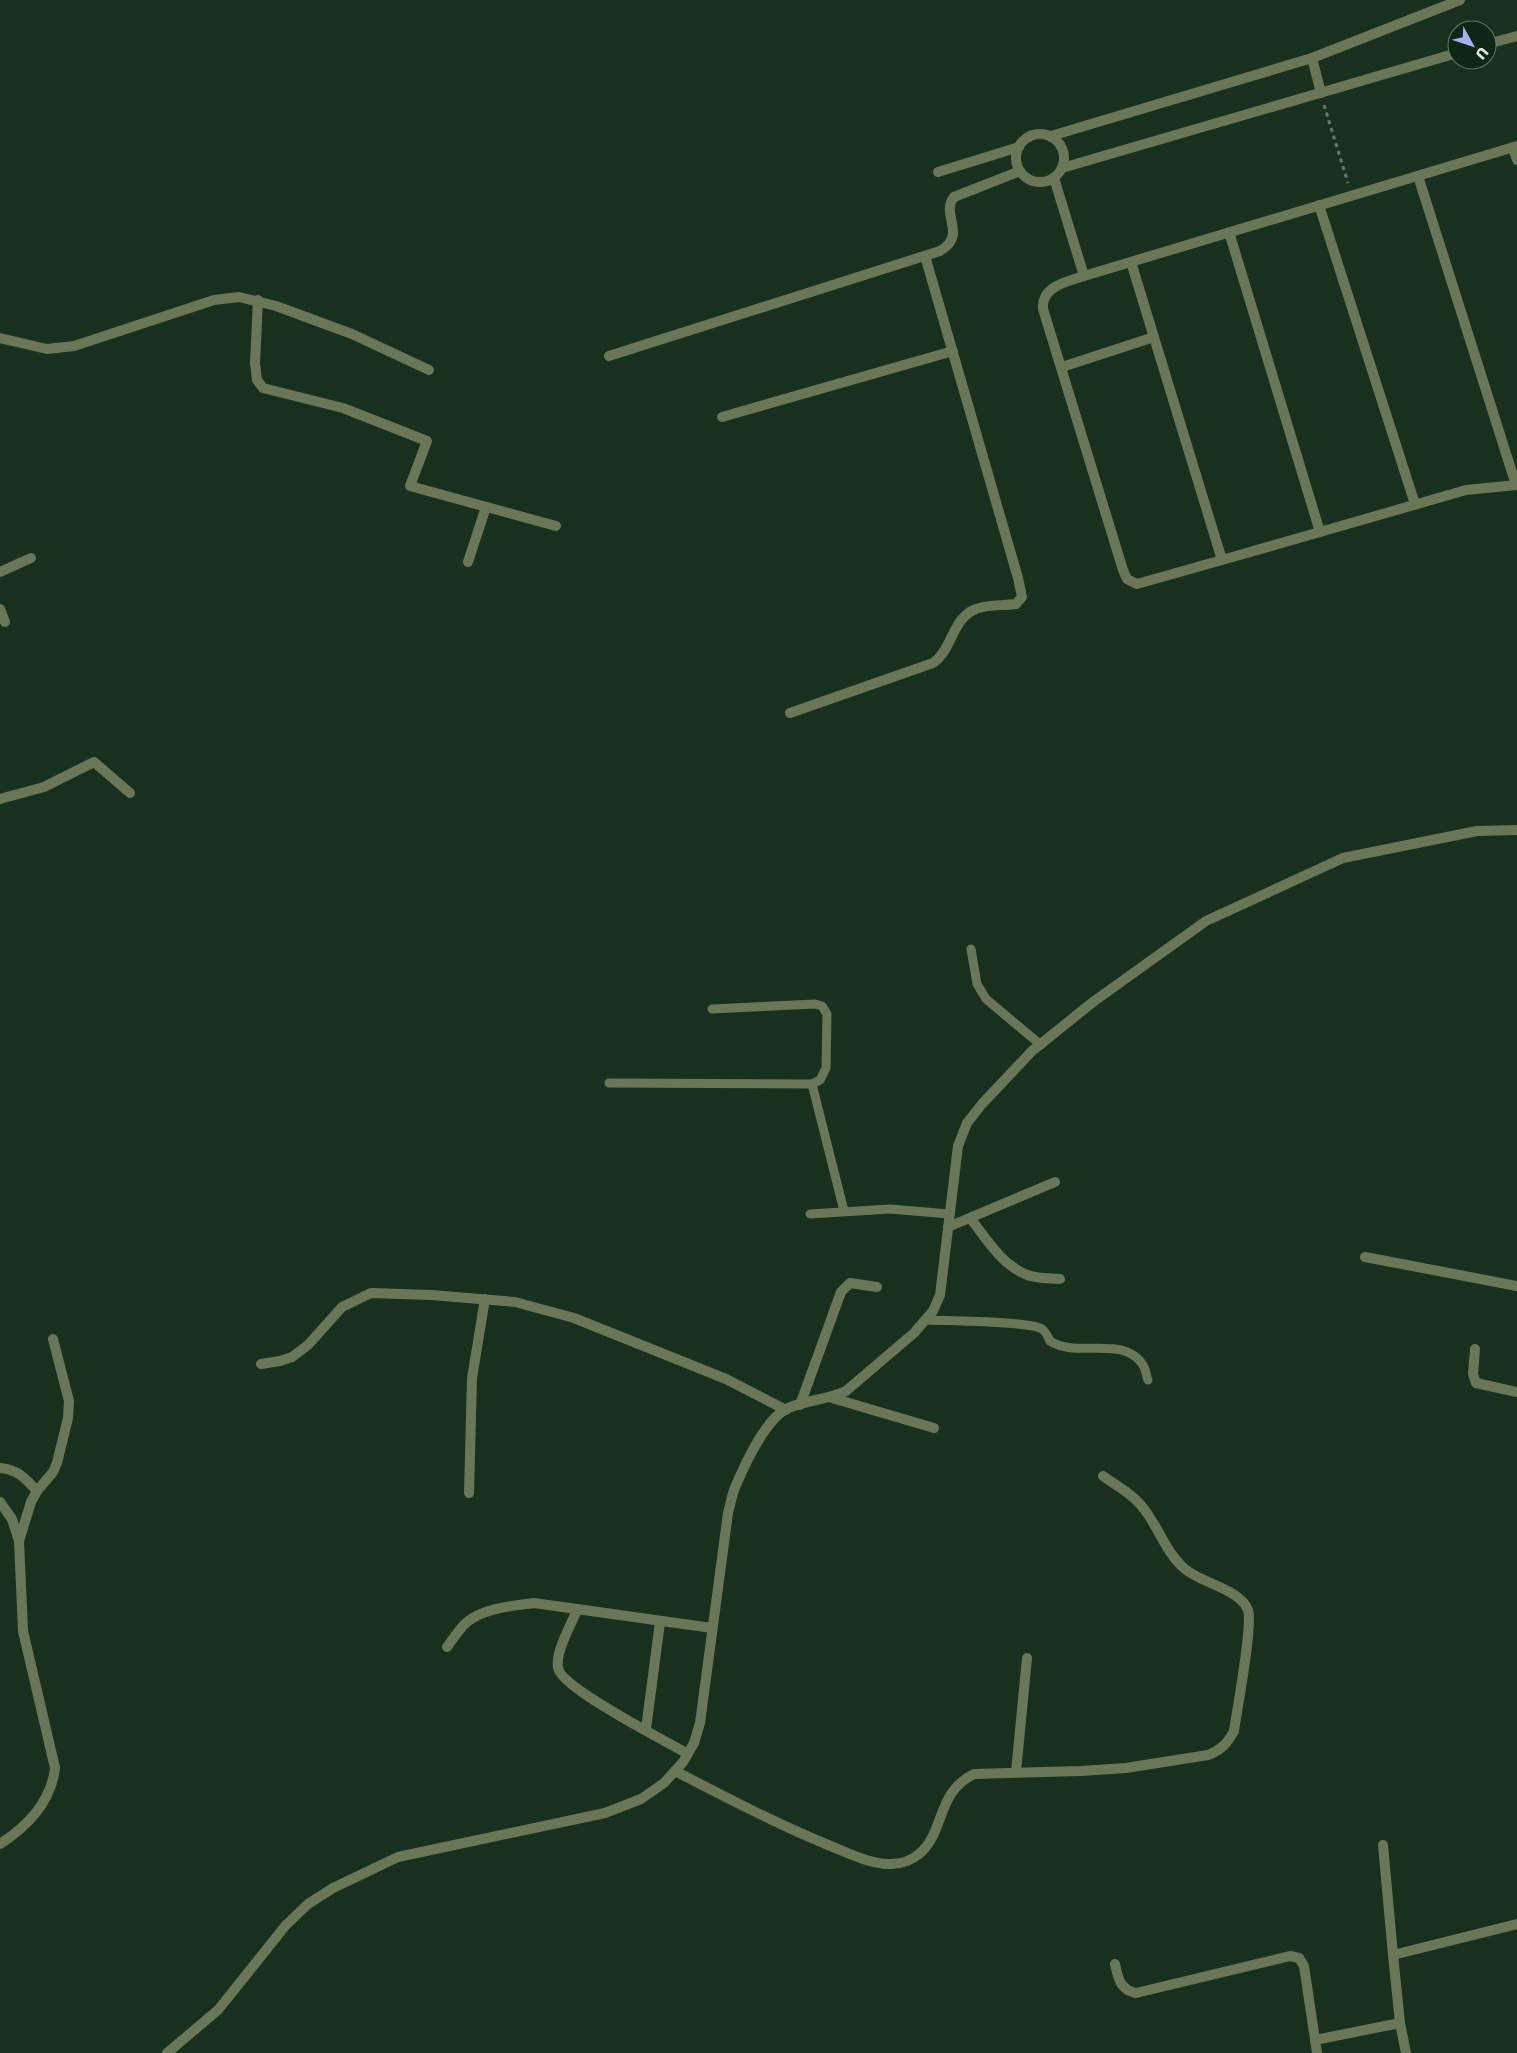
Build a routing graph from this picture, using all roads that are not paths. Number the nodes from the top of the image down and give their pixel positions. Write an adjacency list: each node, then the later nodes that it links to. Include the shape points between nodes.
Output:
1 (1460, 0): 5 (street)
2 (1517, 36): 3 (street)
3 (1497, 41)
4 (1447, 56): 6 (street)
5 (1312, 58): 6 (street); 7 (street)
6 (1321, 93): 11 (street)
7 (1051, 136): 8 (street, via 1033,135); 11 (street, via 1063,150)
8 (1019, 147): 12 (street, via 1016,159); 13 (street)
9 (1515, 147): 10 (street); 14 (street)
10 (1517, 160)
11 (1062, 168): 15 (street)
12 (1020, 171): 15 (street, via 1035,181); 18 (street, via 954,197 950,205 952,239 948,246)
13 (938, 172)
14 (1418, 176): 16 (street); 29 (street)
15 (1054, 178): 20 (street)
16 (1319, 206): 17 (street); 30 (street)
17 (1229, 232): 19 (street); 33 (street)
18 (925, 256): 24 (street); 25 (street)
19 (1131, 262): 20 (street); 22 (street)
20 (1084, 276): 26 (street, via 1050,289 1043,298 1043,309)
21 (258, 300): 23 (street, via 239,297 214,300 74,346 47,349); 27 (street, via 352,334); 31 (street, via 255,364 256,380 263,388 342,408 427,441 410,486)
22 (1154, 337): 26 (street); 35 (street)
23 (0, 338)
24 (953, 351): 28 (street); 40 (street, via 1022,597 1016,604 972,611 958,624 947,650 933,663)
25 (609, 356)
26 (1062, 367): 35 (street, via 1127,579 1142,583)
27 (428, 370)
28 (722, 417)
29 (1516, 485): 30 (street, via 1466,490)
30 (1415, 504): 33 (street)
31 (486, 507): 32 (street); 36 (street)
32 (556, 526)
33 (1320, 532): 35 (street)
34 (31, 558): 37 (street)
35 (1222, 560)
36 (468, 562)
37 (0, 572)
38 (0, 609): 39 (street)
39 (5, 622)
40 (790, 714)
41 (130, 793): 42 (street, via 94,762 44,786)
42 (0, 799)
43 (1517, 830): 46 (street, via 1477,831 1343,858 1206,921 1093,1002)
44 (971, 949): 46 (lane, via 977,984 986,999)
45 (712, 1009): 48 (lane, via 822,1006 827,1014 826,1068 820,1080)
46 (1041, 1044): 52 (street, via 967,1123 958,1146)
47 (609, 1082): 48 (lane)
48 (812, 1084): 50 (lane)
49 (1055, 1182): 53 (street)
50 (844, 1212): 51 (lane); 52 (lane, via 890,1209)
51 (810, 1214)
52 (949, 1214): 54 (street)
53 (970, 1218): 54 (street); 56 (street, via 1004,1262 1026,1275)
54 (948, 1227): 60 (street, via 940,1295)
55 (1365, 1256): 57 (street)
56 (1060, 1279)
57 (1517, 1286)
58 (877, 1288): 67 (street, via 850,1283 841,1292)
59 (485, 1299): 63 (street, via 371,1293 342,1307 308,1345 292,1357); 68 (street, via 515,1302 574,1318 726,1379); 73 (street, via 472,1378)
60 (926, 1320): 64 (lane, via 1037,1327 1046,1333 1050,1341 1066,1348 1126,1352 1143,1366); 66 (street, via 862,1378)
61 (53, 1339): 72 (street, via 70,1401 58,1463)
62 (1475, 1350): 65 (street, via 1473,1374 1476,1383)
63 (260, 1364)
64 (1148, 1380)
65 (1517, 1392)
66 (832, 1398): 67 (street); 69 (street)
67 (800, 1405): 68 (street)
68 (786, 1410): 78 (street, via 766,1430 736,1484 728,1513)
69 (934, 1428)
70 (0, 1468): 72 (street, via 13,1469)
71 (1103, 1476): 84 (street, via 1144,1509 1185,1569 1239,1598 1248,1610 1247,1641 1234,1731 1220,1750 1208,1755 1126,1768)
72 (36, 1491): 75 (street)
73 (469, 1493)
74 (0, 1502): 75 (street, via 12,1519)
75 (19, 1541): 85 (street, via 23,1631 55,1768 48,1796 38,1812)
76 (577, 1610): 77 (street); 79 (street, via 534,1603 479,1615 466,1623); 81 (street, via 561,1648 560,1674 600,1704)
77 (660, 1622): 78 (street); 81 (street)
78 (712, 1628): 82 (street, via 700,1723)
79 (447, 1647)
80 (1028, 1658): 84 (street)
81 (646, 1729): 82 (street)
82 (688, 1754): 83 (street)
83 (675, 1771): 84 (street, via 794,1831 845,1852 890,1864 913,1859 922,1852 955,1786 964,1779 974,1774); 92 (street, via 641,1799 605,1813 398,1857 333,1888 302,1909 218,2010)
84 (1016, 1772)
85 (0, 1844)
86 (1383, 1845): 88 (street)
87 (1517, 1924): 88 (street)
88 (1393, 1955): 90 (street)
89 (1115, 1964): 91 (street, via 1118,1981 1136,1993 1295,1956 1304,1966)
90 (1400, 2023): 91 (street); 94 (street)
91 (1315, 2040): 93 (street)
92 (167, 2053)
93 (1317, 2053)
94 (1406, 2053)

